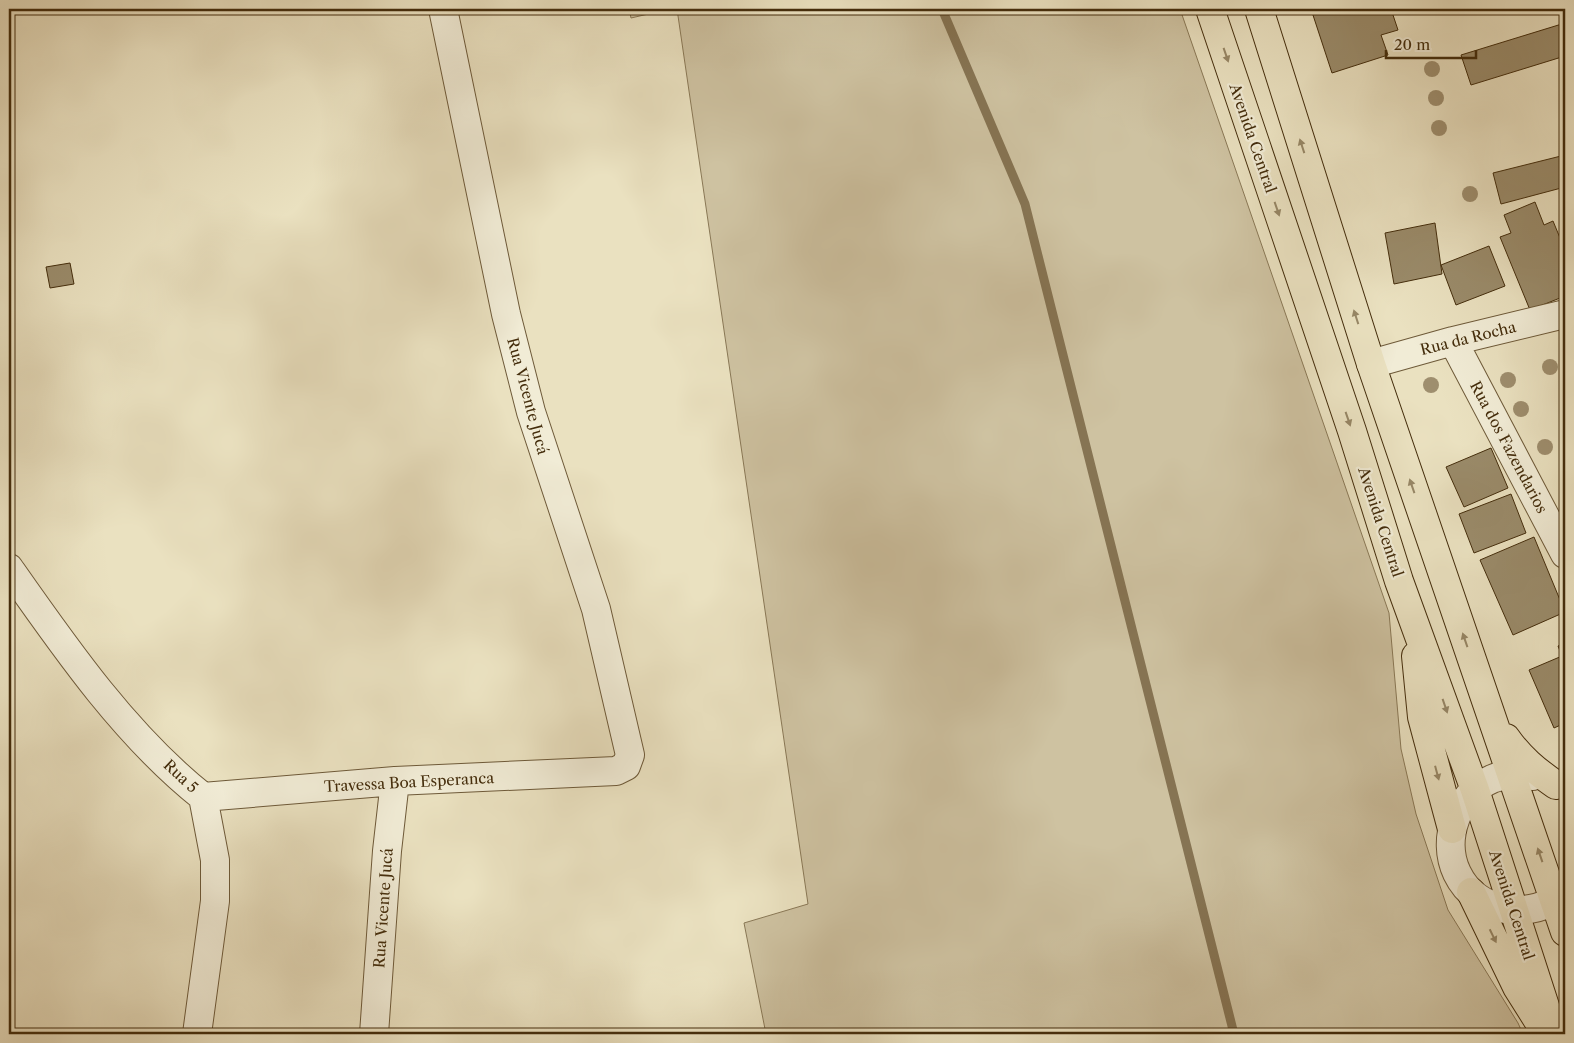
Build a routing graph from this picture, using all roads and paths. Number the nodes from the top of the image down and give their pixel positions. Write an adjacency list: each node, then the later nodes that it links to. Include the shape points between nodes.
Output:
1 (443, 9): 11 (street, Rua Vicente Jucá, via 506,314 531,412 596,609 630,755 626,766)
2 (1210, 9): 9 (main road, Avenida Central, one-way to 9)
3 (1259, 9): 6 (main road, one-way to 3)
4 (1565, 314): 5 (street, Rua da Rocha)
5 (1453, 341): 6 (street, Rua da Rocha); 7 (street, Rua dos Fazendarios)
6 (1371, 364): 10 (main road, one-way to 6)
7 (1565, 554)
8 (9, 568): 16 (street, Rua 5, via 57,636 115,708 179,777)
9 (1408, 605): 15 (main road, Avenida Central, one-way to 15); 17 (main road, one-way to 17, via 1422,717)
10 (1492, 719): 12 (main road); 14 (main road, via 1518,755)
11 (616, 771): 13 (street, Travessa Boa Esperanca)
12 (1512, 774): 14 (street, via 1536,776); 15 (street, via 1492,779); 19 (main road, one-way to 12)
13 (395, 782): 16 (street, Travessa Boa Esperanca); 23 (street, Rua Vicente Jucá)
14 (1562, 788)
15 (1474, 790): 17 (street, via 1460,807); 20 (main road, Avenida Central)
16 (203, 796): 22 (street, Rua 5, via 215,860 215,901)
17 (1452, 829): 18 (street, via 1452,854)
18 (1471, 892): 20 (street, via 1491,905); 24 (main road, one-way to 24, via 1517,987)
19 (1560, 897): 20 (street, via 1535,910); 21 (main road)
20 (1513, 912): 25 (main road, Avenida Central)
21 (1565, 932)
22 (197, 1034)
23 (374, 1034)
24 (1546, 1034)
25 (1554, 1034)

